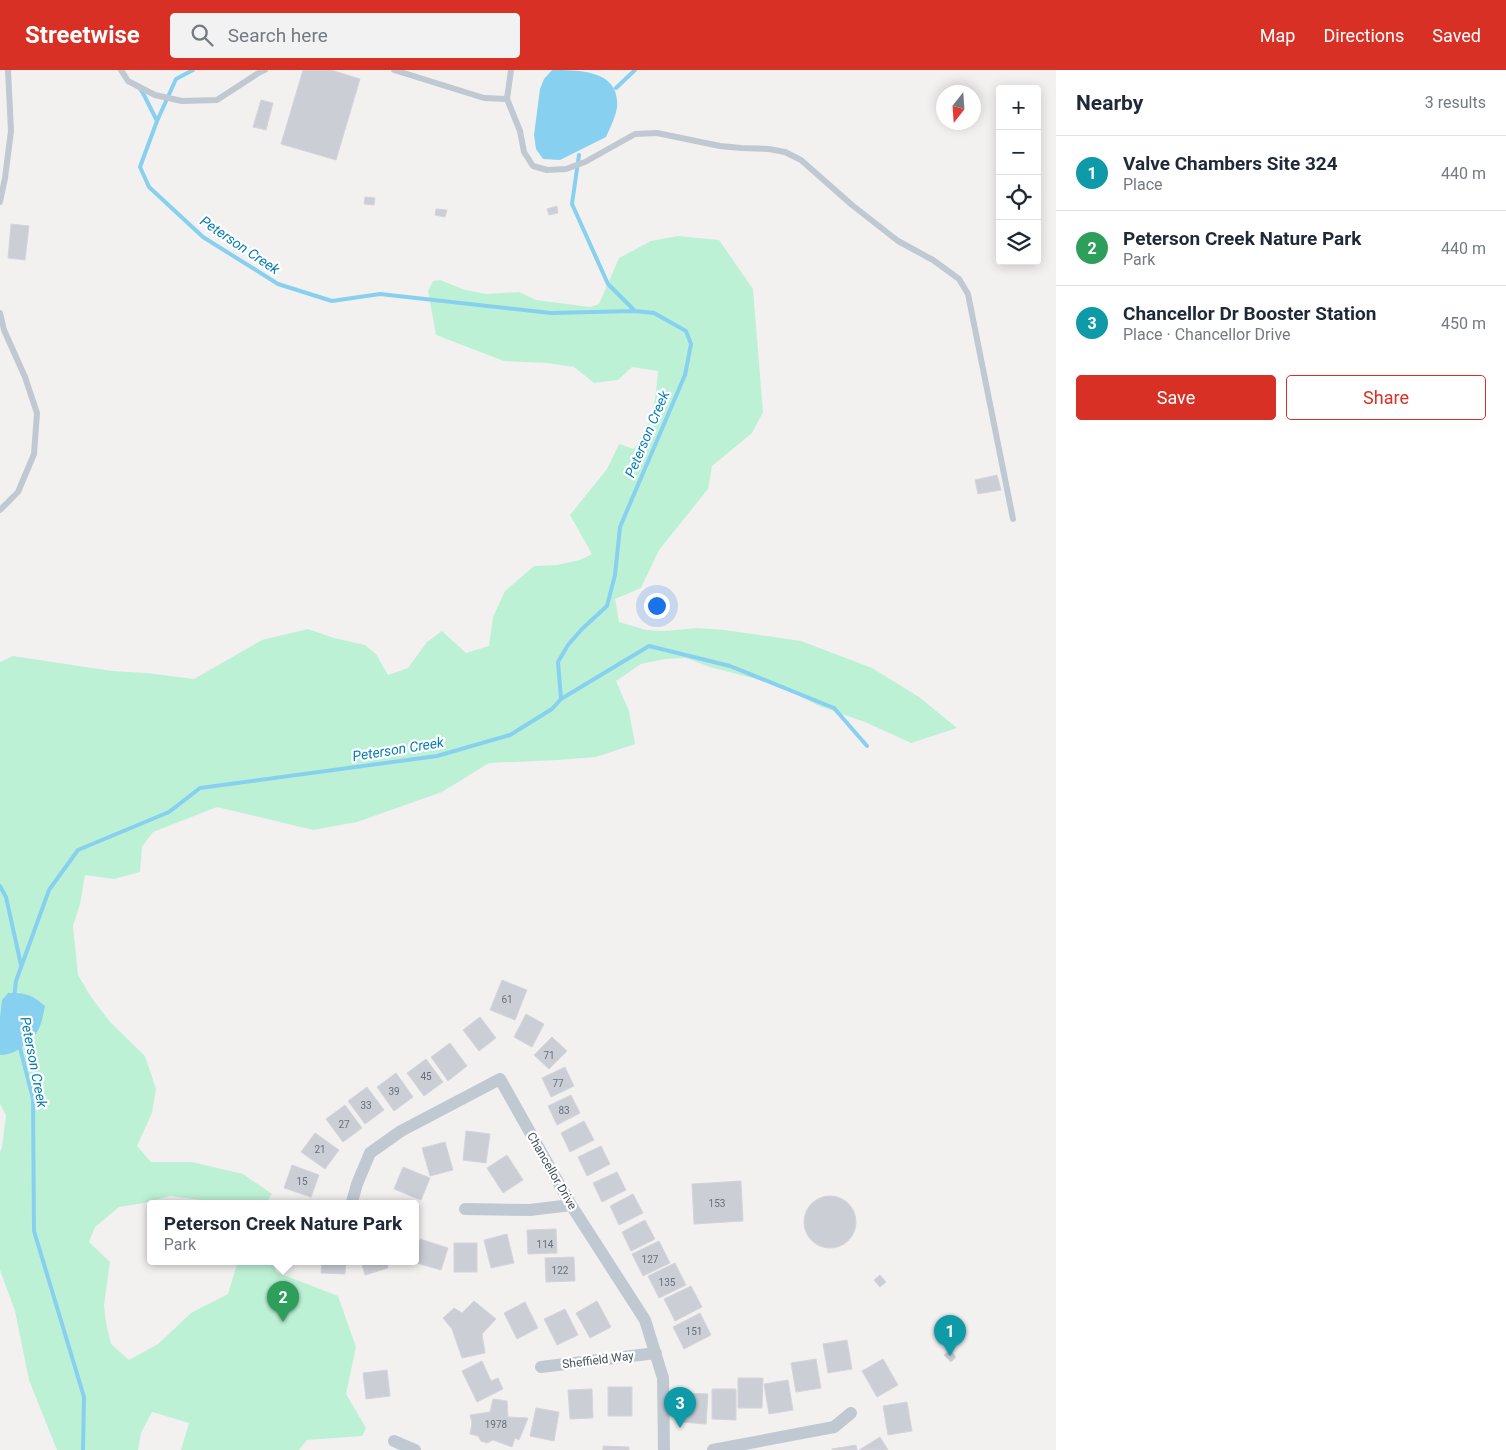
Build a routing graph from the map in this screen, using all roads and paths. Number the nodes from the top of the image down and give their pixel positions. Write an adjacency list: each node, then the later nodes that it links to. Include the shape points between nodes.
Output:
1 (8, 70): 7 (lane, via 11,131)
2 (121, 70): 3 (lane, via 128,81 155,95 182,101 217,100)
3 (265, 70)
4 (394, 70): 6 (lane, via 484,98)
5 (511, 70): 6 (lane)
6 (507, 99): 10 (lane, via 520,131 524,152 533,166 547,170 566,170 635,134 658,133 720,146 785,152 801,160 898,241 959,279 968,294)
7 (0, 202)
8 (0, 312): 9 (lane, via 37,413 34,454 18,492)
9 (0, 510)
10 (1013, 519)
11 (352, 1200): 12 (street, Chancellor Drive, via 370,1153 401,1130 500,1079)
12 (571, 1205): 13 (street, via 530,1210); 14 (street, Chancellor Drive, via 645,1320)
13 (466, 1209)
14 (656, 1353): 15 (street, Sheffield Way); 19 (street, Chancellor Drive, via 663,1378)
15 (541, 1367)
16 (851, 1413): 20 (street, via 834,1427)
17 (394, 1441): 18 (street)
18 (415, 1450)
19 (664, 1450)
20 (713, 1450)

